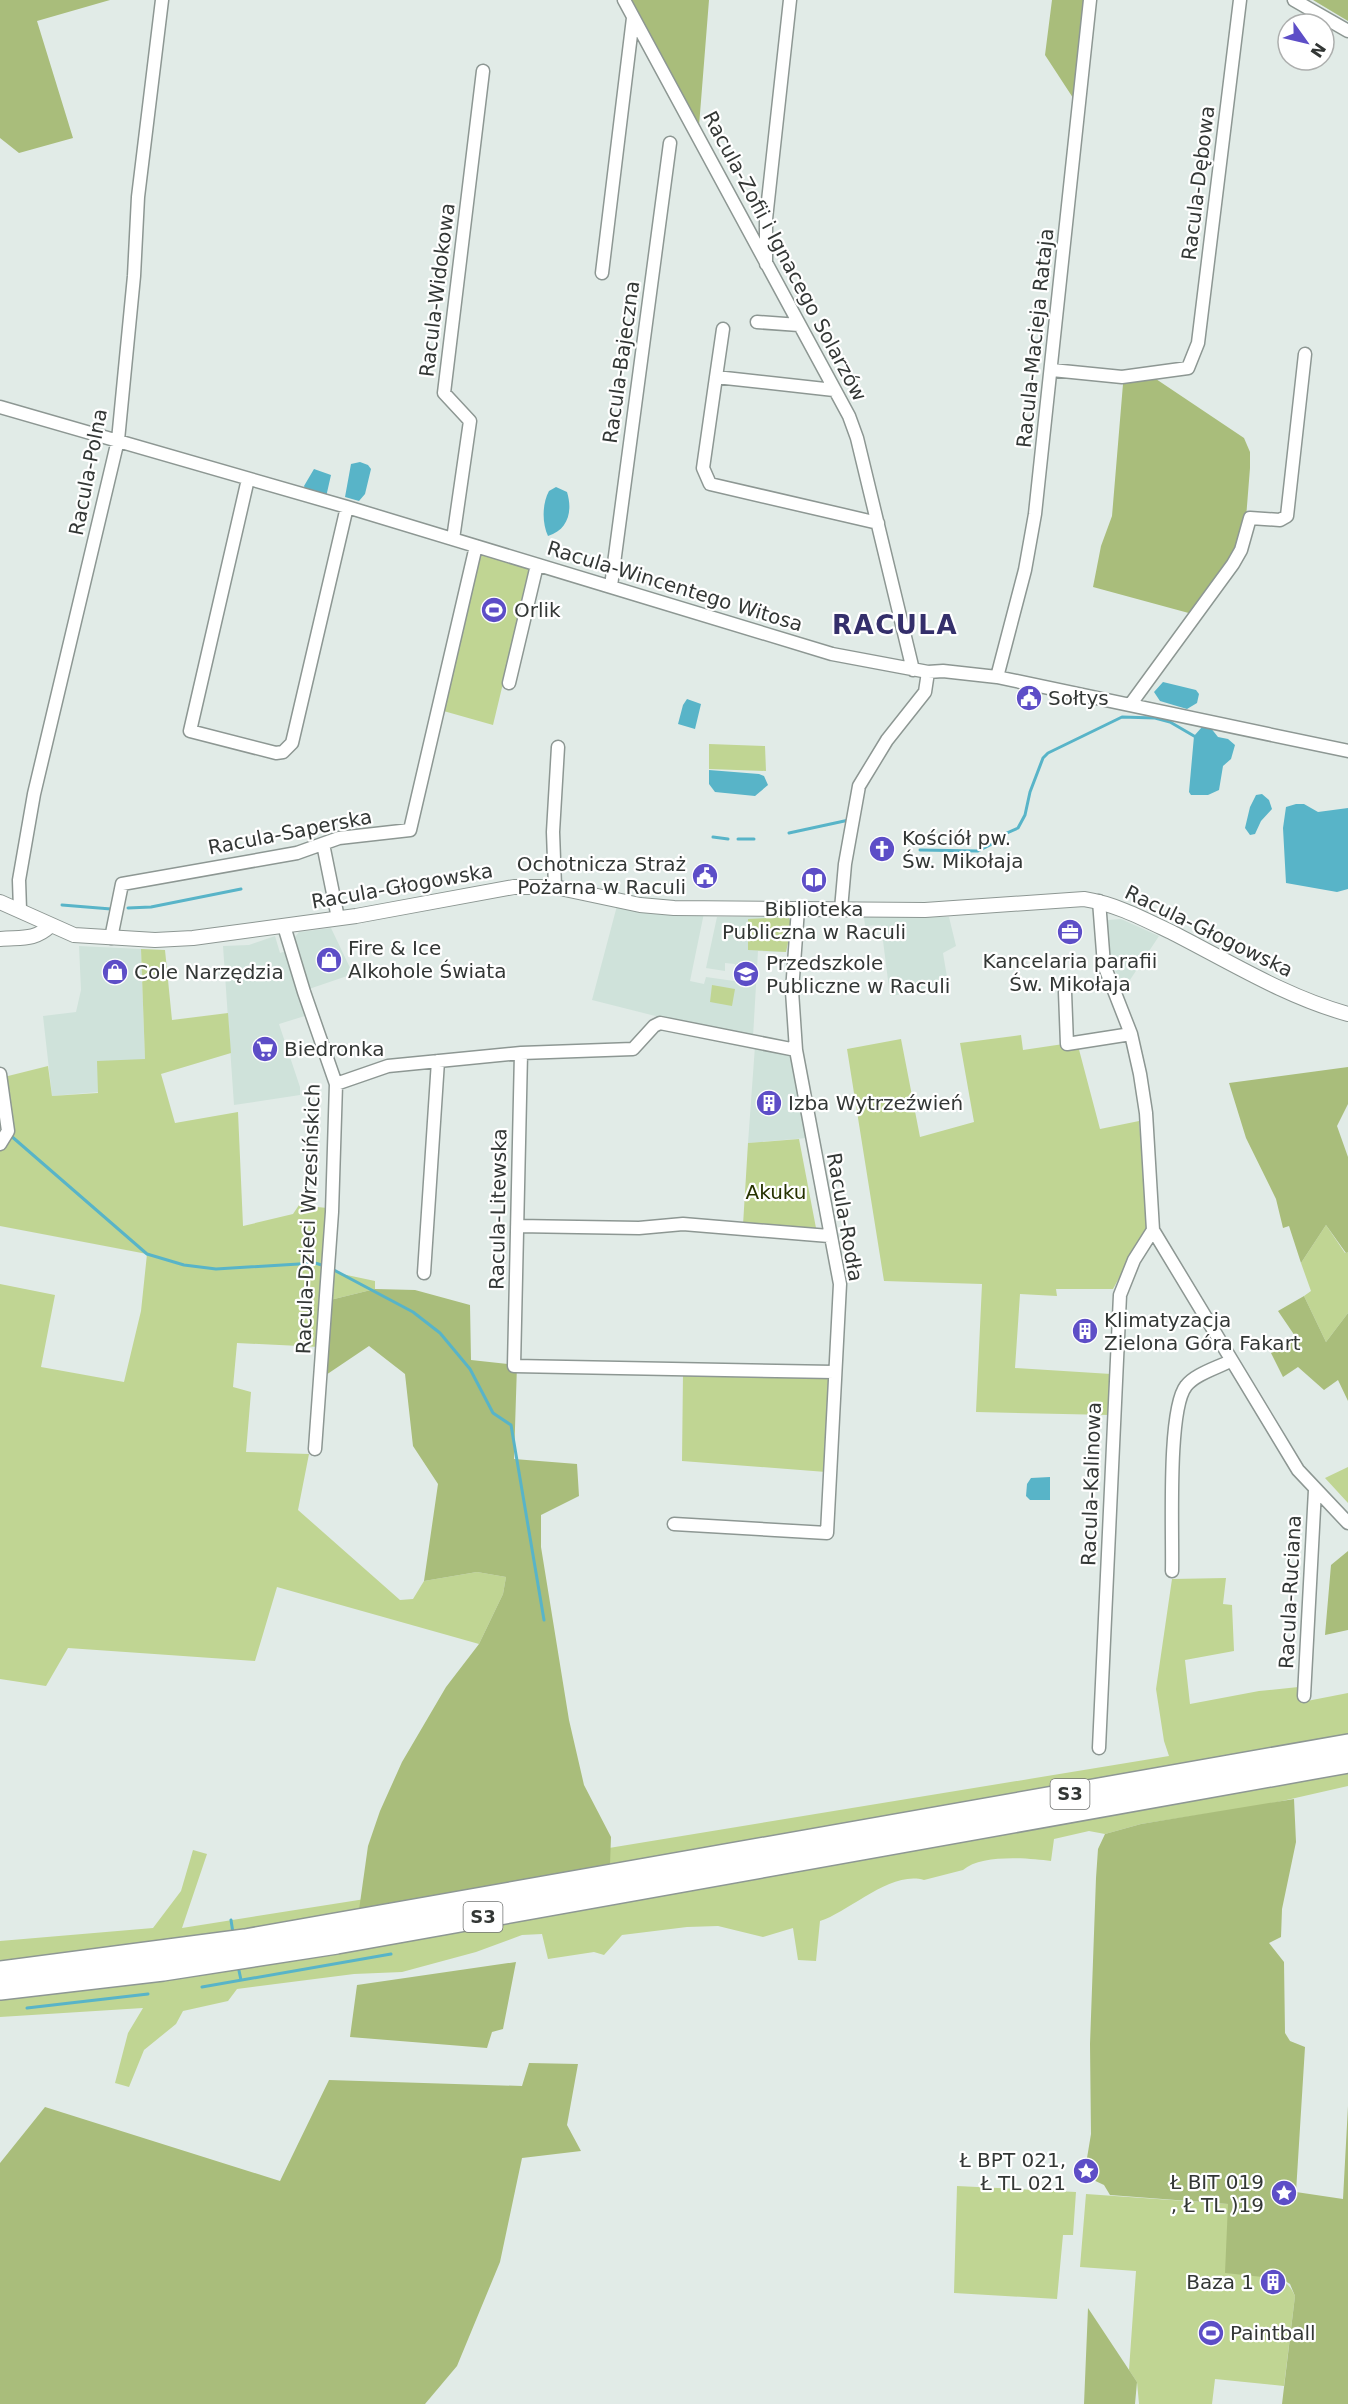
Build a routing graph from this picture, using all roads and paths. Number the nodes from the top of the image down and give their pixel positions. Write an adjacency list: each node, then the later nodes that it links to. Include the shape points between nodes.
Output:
1 (162, 0): 21 (street, Racula-Polna, via 138,197)
2 (624, 0): 7 (street, Racula-Zofii i Ignacego Solarzów)
3 (790, 0): 11 (street, via 766,219)
4 (1090, 0): 17 (street, Racula-Macieja Rataja)
5 (1240, 0): 17 (street, Racula-Dębowa, via 1198,343 1188,368 1122,377)
6 (1294, 0): 8 (street)
7 (633, 18): 11 (street, Racula-Zofii i Ignacego Solarzów); 12 (street)
8 (1348, 31)
9 (483, 71): 25 (street, Racula-Widokowa, via 444,393 470,421)
10 (670, 143): 28 (street, Racula-Bajeczna)
11 (765, 265): 14 (street, Racula-Zofii i Ignacego Solarzów)
12 (602, 273)
13 (757, 322): 14 (street)
14 (799, 325): 19 (street, Racula-Zofii i Ignacego Solarzów)
15 (723, 329): 18 (street)
16 (1305, 354): 33 (street, via 1287,516 1280,520 1250,518 1233,564)
17 (1052, 370): 31 (street, Racula-Macieja Rataja, via 1025,570)
18 (716, 377): 19 (street); 24 (street, via 703,468 710,484)
19 (834, 390): 24 (street, Racula-Zofii i Ignacego Solarzów, via 857,438)
20 (0, 407): 21 (street, Racula-Wincentego Witosa)
21 (118, 440): 22 (street, Racula-Wincentego Witosa); 42 (street, Racula-Polna, via 34,795 19,879)
22 (248, 479): 23 (street, Racula-Wincentego Witosa); 23 (street, via 190,731 276,753 292,743)
23 (347, 507): 25 (street, Racula-Wincentego Witosa)
24 (878, 523): 29 (street, Racula-Zofii i Ignacego Solarzów)
25 (453, 539): 26 (street, Racula-Wincentego Witosa)
26 (476, 546): 27 (street, Racula-Wincentego Witosa); 36 (street, Racula-Saperska, via 412,827 408,831 339,838)
27 (537, 565): 28 (street, Racula-Wincentego Witosa); 32 (street)
28 (611, 586): 29 (street, Racula-Wincentego Witosa, via 832,654)
29 (913, 670): 30 (street, Racula-Wincentego Witosa)
30 (928, 672): 31 (street, Racula-Wincentego Witosa); 41 (street, via 925,692 887,740 859,786)
31 (997, 677): 33 (street, Racula-Wincentego Witosa)
32 (509, 683)
33 (1130, 705): 35 (street, Racula-Wincentego Witosa)
34 (558, 747): 37 (street, via 553,832)
35 (1348, 751)
36 (323, 844): 44 (street); 48 (street, Racula-Saperska, via 122,884)
37 (555, 887): 40 (street, Racula-Głogowska, via 658,907); 44 (street, Racula-Głogowska, via 491,890)
38 (1099, 901): 41 (street, Racula-Głogowska, via 1068,898 966,908); 50 (street, Racula-Głogowska, via 1136,915 1304,999); 51 (street, via 1104,965)
39 (0, 902): 42 (street, Racula-Głogowska)
40 (798, 909): 41 (street, Racula-Głogowska); 52 (street, Racula-Rodła, via 792,991)
41 (841, 909)
42 (20, 910): 43 (street, Racula-Głogowska)
43 (33, 917): 45 (street, Racula-Głogowska); 47 (street)
44 (338, 918): 46 (street, Racula-Głogowska)
45 (50, 926): 47 (street, via 26,940); 48 (street, Racula-Głogowska, via 74,935)
46 (284, 926): 48 (street, Racula-Głogowska, via 175,939); 56 (street, Racula-Dzieci Wrzesińskich)
47 (7, 938)
48 (111, 938)
49 (1065, 992): 51 (street, via 1067,1044)
50 (1348, 1014)
51 (1131, 1034): 59 (street, via 1146,1113)
52 (796, 1050): 53 (street, via 659,1023 633,1049); 60 (street, Racula-Rodła)
53 (520, 1053): 54 (street); 58 (street, Racula-Litewska)
54 (438, 1061): 56 (street, via 388,1066); 61 (street)
55 (0, 1074): 57 (street)
56 (336, 1084): 64 (street, Racula-Dzieci Wrzesińskich, via 332,1212)
57 (4, 1137)
58 (517, 1226): 60 (street, via 639,1228 683,1224); 63 (street, Racula-Litewska, via 514,1366)
59 (1153, 1230): 62 (street); 71 (street, Racula-Kalinowa, via 1134,1260 1120,1295)
60 (830, 1236): 63 (street, Racula-Rodła, via 840,1284)
61 (424, 1273)
62 (1230, 1362): 65 (street, via 1298,1470); 68 (street, via 1194,1379 1180,1397 1174,1461)
63 (834, 1372): 67 (street, Racula-Rodła, via 826,1533)
64 (315, 1449)
65 (1315, 1490): 66 (street); 69 (street, Racula-Ruciana)
66 (1348, 1523)
67 (674, 1524)
68 (1172, 1571)
69 (1304, 1696)
70 (1348, 1745): 73 (highway, S3)
71 (1099, 1748)
72 (1348, 1762): 73 (highway, S3)
73 (789, 1853): 74 (highway, S3)
74 (170, 1960): 75 (highway, S3); 76 (highway, S3)
75 (0, 1972)
76 (0, 1989)

